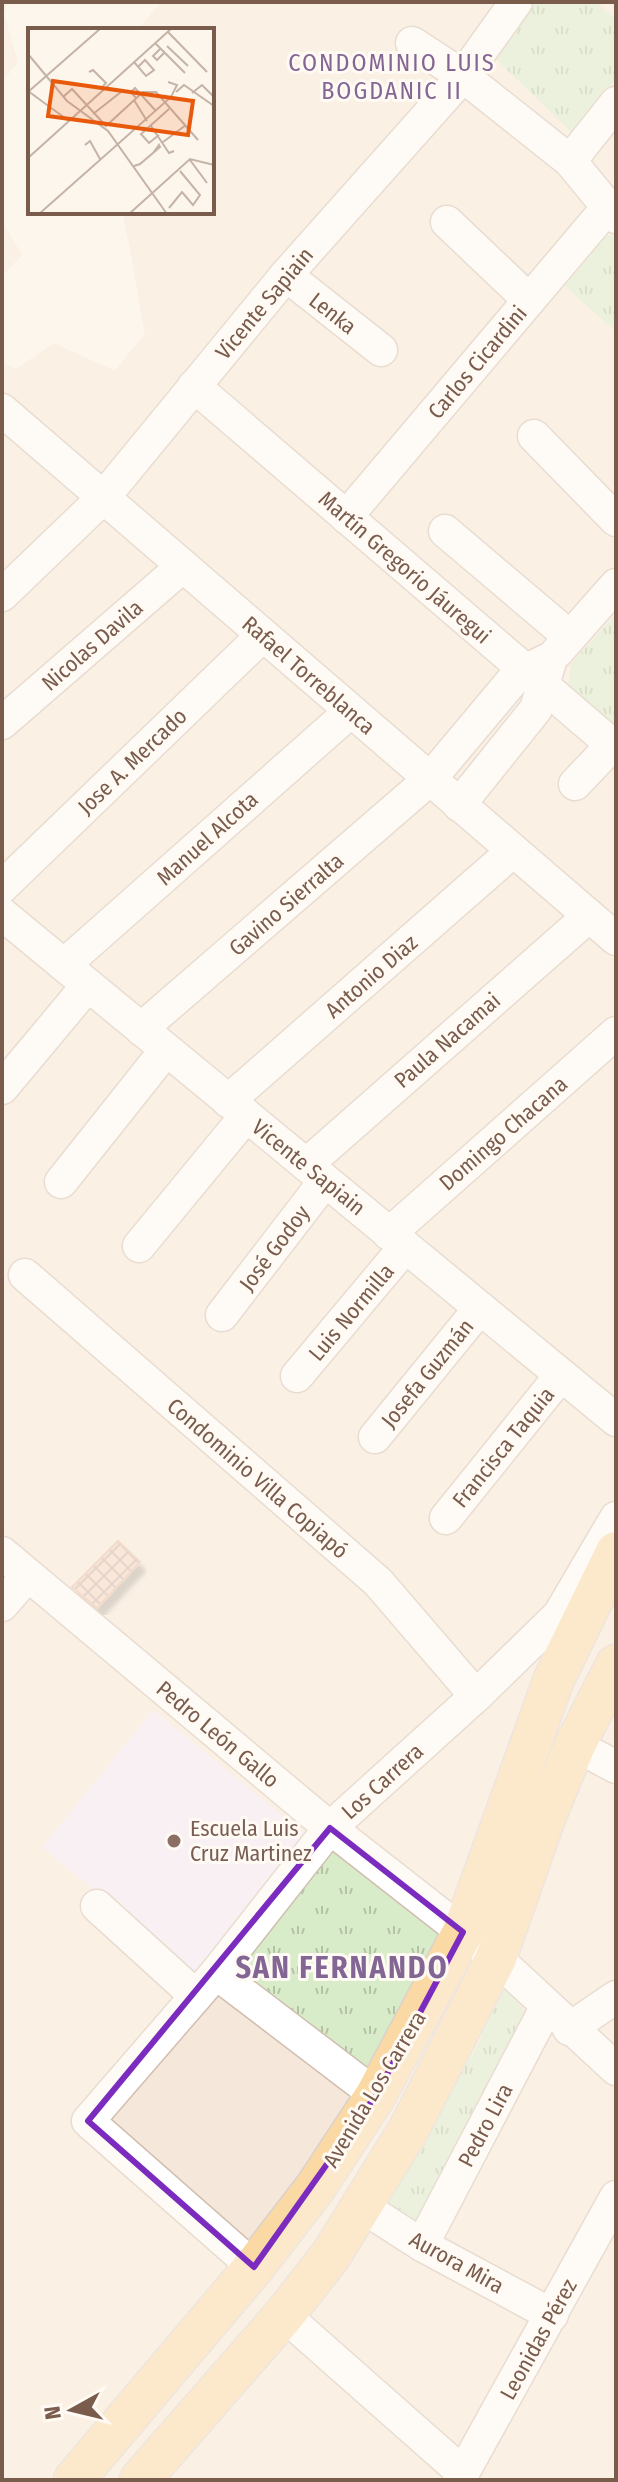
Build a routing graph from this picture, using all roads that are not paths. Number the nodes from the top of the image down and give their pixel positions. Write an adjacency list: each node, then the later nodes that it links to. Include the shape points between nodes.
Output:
1 (516, 2): 3 (street, Vicente Sapiain)
2 (412, 43): 3 (street)
3 (463, 76): 5 (street); 8 (street, Vicente Sapiain)
4 (616, 103): 5 (street)
5 (570, 161): 6 (street)
6 (612, 212): 9 (street, Carlos Cicardini)
7 (447, 222): 9 (street)
8 (286, 275): 10 (street, Lenka); 11 (street, Vicente Sapiain)
9 (529, 300): 15 (street, Carlos Cicardini)
10 (381, 350)
11 (194, 386): 14 (street, Vicente Sapiain); 15 (street, Martín Gregorio Jáuregui)
12 (2, 410): 14 (street, Rafael Torreblanca)
13 (534, 436): 16 (street)
14 (103, 498): 18 (street, Rafael Torreblanca); 20 (street, Vicente Sapiain)
15 (346, 517): 22 (street, Martín Gregorio Jáuregui)
16 (616, 520)
17 (445, 531): 22 (street)
18 (183, 566): 21 (street, Rafael Torreblanca); 24 (street, Nicolas Davila)
19 (616, 585): 22 (street)
20 (2, 595)
21 (262, 636): 23 (street, Rafael Torreblanca); 30 (street, Jose A. Mercado)
22 (548, 663): 25 (street, Martín Gregorio Jáuregui); 26 (street, Gavino Sierralta, via 517,675); 28 (street, via 536,709)
23 (351, 711): 26 (street, Rafael Torreblanca); 34 (street, Manuel Alcota)
24 (2, 723)
25 (615, 745): 27 (street)
26 (430, 779): 28 (street, Rafael Torreblanca); 35 (street, Gavino Sierralta)
27 (575, 784)
28 (459, 805): 29 (street, Rafael Torreblanca)
29 (513, 851): 32 (street, Rafael Torreblanca); 39 (street, Antonio Diaz)
30 (2, 887)
31 (2, 914): 34 (street, Vicente Sapiain)
32 (589, 916): 33 (street, Rafael Torreblanca); 40 (street, Paula Nacamai)
33 (616, 939)
34 (76, 975): 35 (street, Vicente Sapiain); 38 (street, Manuel Alcota)
35 (141, 1029): 37 (street, Vicente Sapiain)
36 (616, 1033): 42 (street, Domingo Chacana)
37 (166, 1050): 39 (street, Vicente Sapiain); 41 (street)
38 (2, 1088)
39 (237, 1108): 40 (street, Vicente Sapiain); 43 (street, Antonio Diaz)
40 (315, 1173): 42 (street, Vicente Sapiain); 46 (street, José Godoy)
41 (61, 1182)
42 (397, 1240): 45 (street, Vicente Sapiain); 48 (street, Luis Normilla)
43 (139, 1246)
44 (25, 1275): 58 (street, Condominio Villa Copiapó, via 378,1582)
45 (480, 1308): 47 (street, Vicente Sapiain); 50 (street, Josefa Guzmán)
46 (222, 1315)
47 (561, 1375): 49 (street, Vicente Sapiain); 51 (street, Francisca Taquia)
48 (297, 1376)
49 (616, 1420)
50 (375, 1437)
51 (446, 1518)
52 (616, 1518): 58 (street, Los Carrera, via 559,1615)
53 (616, 1552): 63 (main road, Avenida Los Carrera, via 554,1679)
54 (2, 1553): 55 (street, Pedro León Gallo)
55 (28, 1575): 56 (street); 61 (street, Pedro León Gallo)
56 (2, 1605)
57 (616, 1665): 59 (main road, Avenida Los Carrera)
58 (476, 1696): 61 (street, Los Carrera)
59 (575, 1745): 60 (street); 64 (main road, Avenida Los Carrera)
60 (616, 1767)
61 (330, 1828): 63 (street, Pedro León Gallo); 65 (street, Los Carrera)
62 (97, 1906): 65 (street)
63 (463, 1932): 64 (street, Pedro León Gallo); 70 (main road, Avenida Los Carrera)
64 (496, 1958): 67 (street, Pedro León Gallo); 72 (main road, Avenida Los Carrera)
65 (206, 1984): 70 (street); 74 (street, Los Carrera, via 88,2121)
66 (616, 1997): 68 (street)
67 (547, 2006): 68 (street, Pedro León Gallo); 73 (street, Pedro Lira)
68 (569, 2029): 69 (street, Pedro León Gallo)
69 (616, 2069)
70 (376, 2095): 74 (main road, Avenida Los Carrera, via 315,2188)
71 (616, 2197): 76 (street, Leonidas Pérez)
72 (363, 2207): 73 (street, Aurora Mira); 75 (main road, Avenida Los Carrera)
73 (422, 2245): 76 (street, Aurora Mira)
74 (254, 2267): 78 (main road, Avenida Los Carrera)
75 (284, 2315): 77 (street); 79 (main road, Avenida Los Carrera)
76 (552, 2315): 77 (street, Leonidas Pérez)
77 (461, 2476)
78 (74, 2480)
79 (140, 2480)

